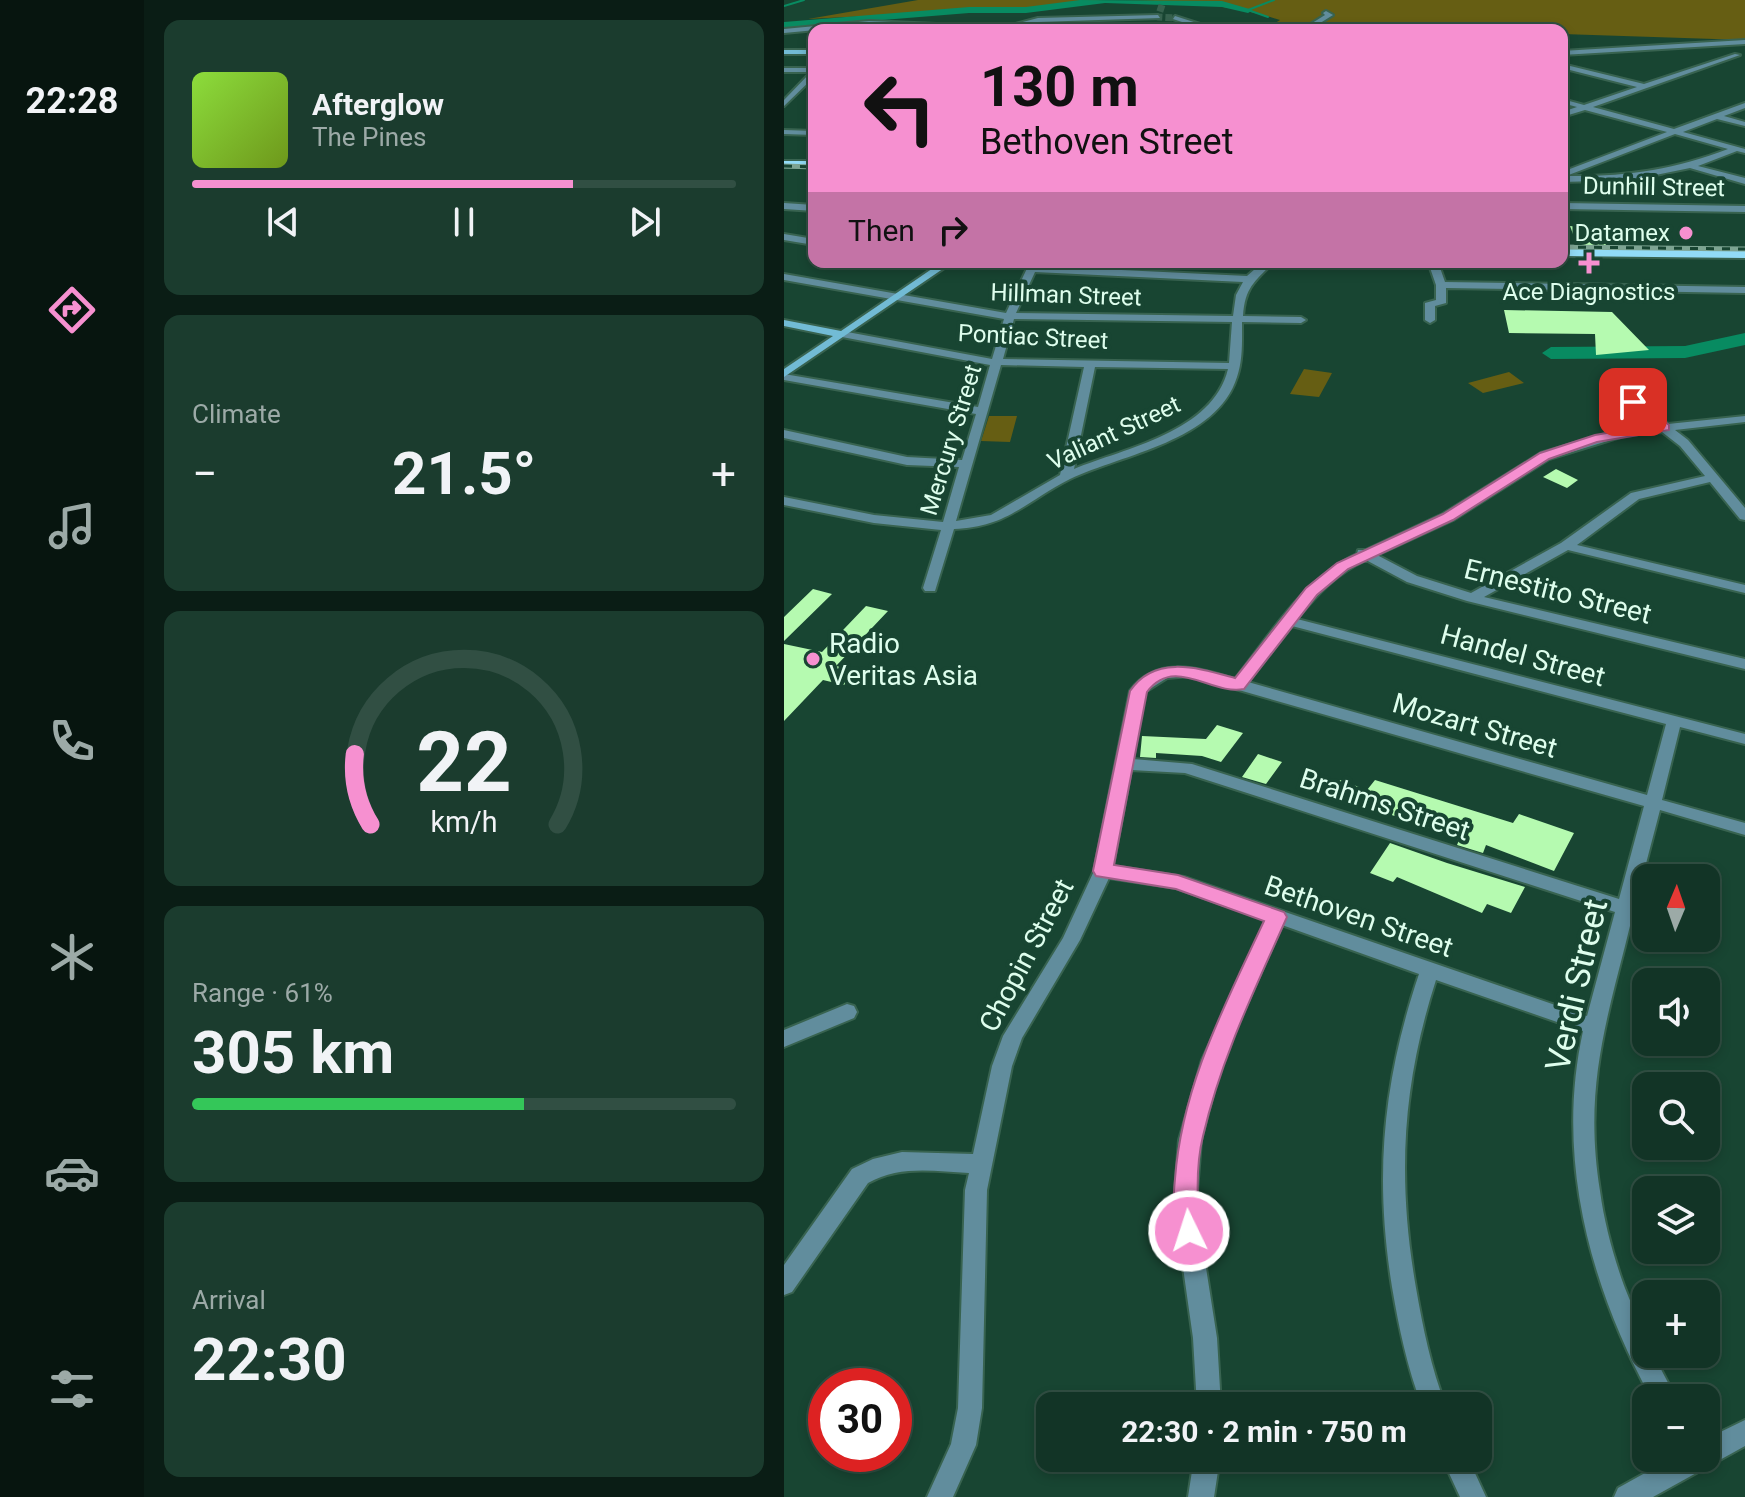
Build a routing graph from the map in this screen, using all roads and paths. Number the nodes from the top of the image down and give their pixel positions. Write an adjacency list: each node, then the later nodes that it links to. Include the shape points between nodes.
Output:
1 (1327, 15): 8 (street)
2 (959, 17): 5 (street)
3 (1158, 17): 6 (street)
4 (1175, 18): 7 (street)
5 (972, 24)
6 (1021, 24)
7 (1197, 24)
8 (1315, 24)
9 (808, 29): 10 (street)
10 (784, 33): 11 (street)
11 (808, 35)
12 (1703, 35): 14 (street)
13 (1745, 42): 14 (street)
14 (1715, 44): 17 (street); 18 (street)
15 (784, 52): 16 (street)
16 (808, 52)
17 (1568, 53)
18 (1741, 56): 23 (street)
19 (1568, 67): 23 (street)
20 (784, 70): 21 (street)
21 (808, 72)
22 (808, 78): 25 (street)
23 (1644, 86): 27 (street)
24 (1568, 103): 27 (street)
25 (784, 104)
26 (1745, 105): 29 (street)
27 (1584, 107): 28 (street); 32 (street)
28 (1568, 113)
29 (1715, 116): 30 (street); 32 (street)
30 (1745, 124)
31 (784, 132): 33 (street)
32 (1675, 132): 34 (street); 40 (street)
33 (808, 133)
34 (1740, 150): 37 (street)
35 (784, 164): 36 (main road)
36 (808, 164)
37 (1693, 167): 41 (street, via 1641,179); 42 (street)
38 (784, 170): 39 (main road)
39 (808, 171)
40 (1568, 175)
41 (1568, 177)
42 (1745, 181)
43 (784, 206): 45 (street)
44 (1568, 206): 46 (street, Dunhill Street)
45 (808, 208)
46 (1745, 209)
47 (784, 237): 48 (street)
48 (808, 241)
49 (1568, 244): 50 (main road)
50 (1745, 247)
51 (1568, 252): 52 (main road)
52 (1745, 254)
53 (940, 268): 62 (street)
54 (1032, 268): 63 (street, Mercury Street)
55 (1080, 268): 59 (street)
56 (1262, 268): 59 (street)
57 (1435, 268): 60 (street)
58 (784, 277): 62 (street, Hillman Street)
59 (1250, 279): 64 (street, Valiant Street)
60 (1441, 285): 61 (street); 66 (street, via 1441,303 1430,303)
61 (1745, 290)
62 (897, 297): 63 (street, Hillman Street); 68 (street)
63 (1010, 316): 64 (street, Hillman Street); 69 (street, Mercury Street)
64 (1239, 319): 65 (street, Hillman Street); 71 (street, Valiant Street)
65 (1301, 320)
66 (1430, 320)
67 (784, 323): 68 (street, Pontiac Street)
68 (842, 334): 69 (street, Pontiac Street); 72 (street)
69 (999, 362): 70 (street, Pontiac Street); 74 (street, Mercury Street)
70 (1090, 363): 71 (street, Pontiac Street); 79 (street)
71 (1234, 366): 79 (street, Valiant Street, via 1225,391 1193,421)
72 (784, 376): 74 (street)
73 (1633, 402): 76 (street)
74 (981, 411): 78 (street, Mercury Street)
75 (1745, 419): 76 (street)
76 (1664, 428): 80 (street, via 1684,443); 85 (street, via 1595,439 1545,456 1448,517)
77 (784, 434): 78 (street, via 907,461)
78 (966, 464): 83 (street, Mercury Street)
79 (1066, 476): 83 (street, Valiant Street, via 1004,517)
80 (1711, 478): 82 (street); 84 (street, via 1635,496)
81 (784, 501): 83 (street, Valiant Street, via 878,520)
82 (1745, 516)
83 (948, 526): 86 (street, Mercury Street)
84 (1566, 546): 87 (street); 88 (street)
85 (1363, 553): 88 (street, Ernestito Street, via 1412,579); 89 (street, via 1323,580)
86 (930, 588)
87 (1745, 589)
88 (1472, 598): 90 (street, Ernestito Street)
89 (1288, 621): 92 (street); 93 (street, Handel Street)
90 (1745, 664)
91 (1191, 671): 92 (street, Mozart Street); 95 (street, Chopin Street, via 1148,679 1138,691)
92 (1238, 685): 96 (street, Mozart Street)
93 (1674, 721): 94 (street, Handel Street); 96 (street, Verdi Street)
94 (1745, 739)
95 (1126, 764): 98 (street, Chopin Street); 99 (street, Brahms Street, via 1186,768)
96 (1654, 804): 97 (street, Mozart Street); 99 (street, Verdi Street)
97 (1745, 829)
98 (1103, 871): 100 (street, Bethoven Street, via 1178,882); 105 (street, Chopin Street, via 1071,940 1008,1049)
99 (1625, 908): 103 (street, Verdi Street)
100 (1277, 917): 101 (street, Bethoven Street); 108 (street, via 1212,1060 1190,1140 1185,1204)
101 (1430, 970): 103 (street, Bethoven Street); 109 (street, via 1401,1060 1391,1131 1391,1195 1412,1333)
102 (847, 1012): 104 (street)
103 (1594, 1027): 107 (street, Verdi Street, via 1584,1139 1595,1223 1619,1305)
104 (784, 1039)
105 (980, 1164): 106 (street, via 888,1161 873,1166 860,1176); 115 (street, Chopin Street, via 970,1408 963,1445)
106 (784, 1284)
107 (1657, 1384)
108 (1208, 1392)
109 (1430, 1392)
110 (1745, 1433): 111 (street)
111 (1720, 1446)
112 (1205, 1472): 116 (street)
113 (1461, 1472): 117 (street)
114 (1672, 1472): 118 (street)
115 (940, 1497)
116 (1201, 1497)
117 (1473, 1497)
118 (1627, 1497)

